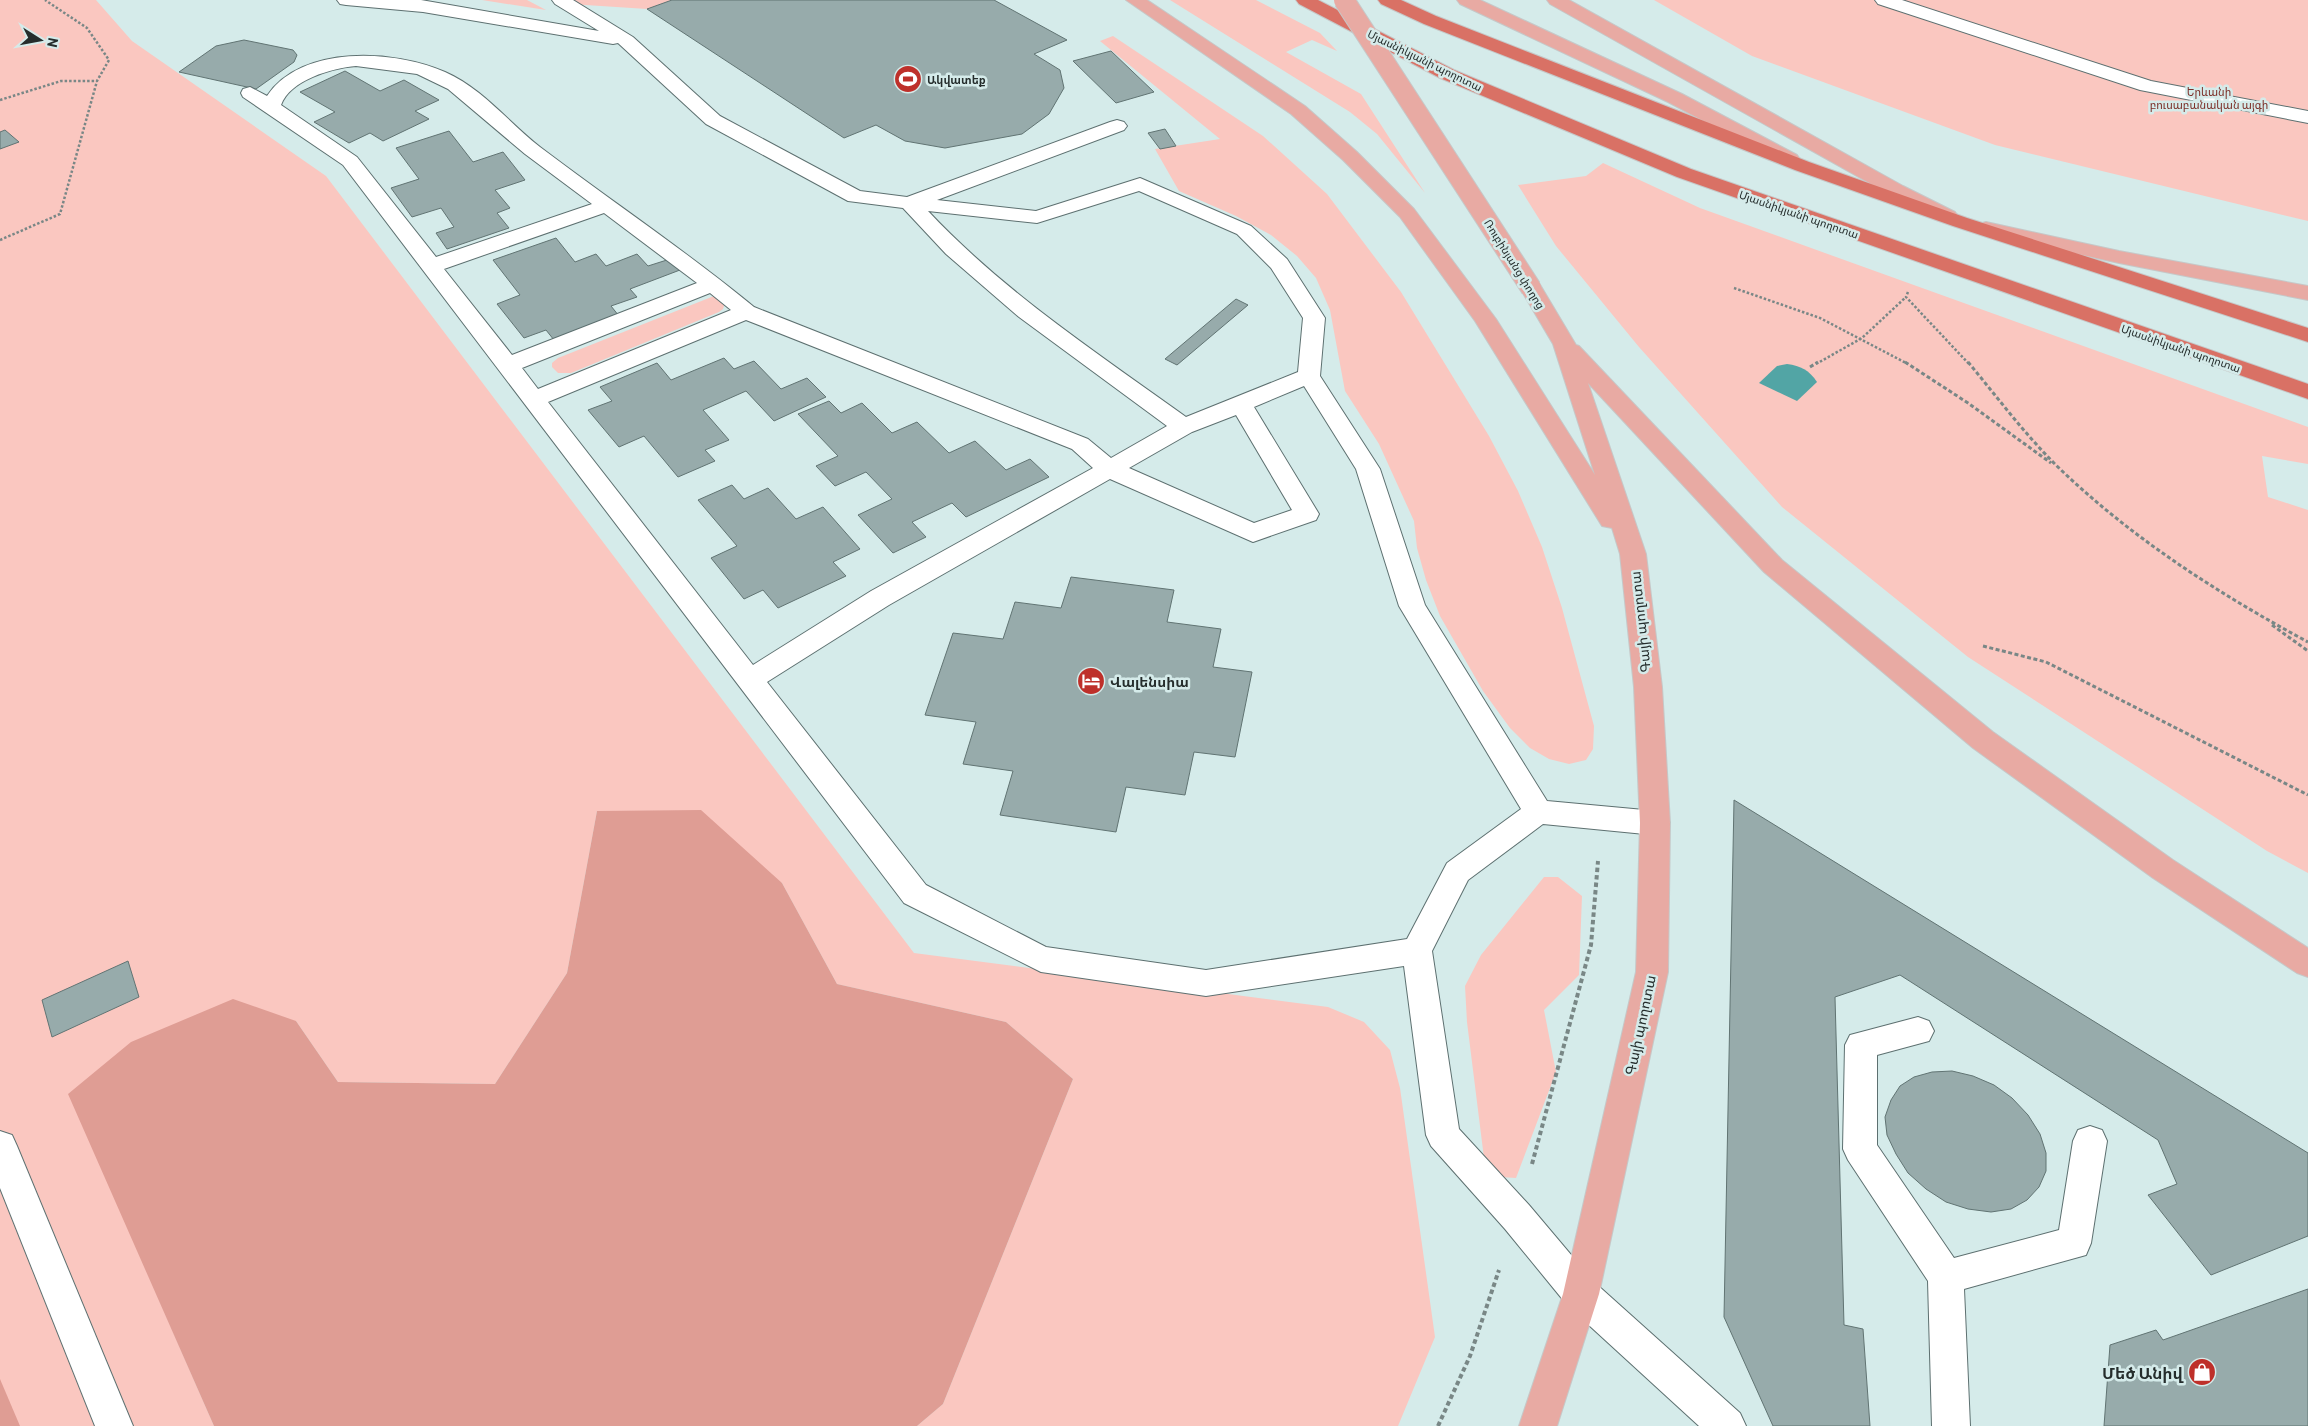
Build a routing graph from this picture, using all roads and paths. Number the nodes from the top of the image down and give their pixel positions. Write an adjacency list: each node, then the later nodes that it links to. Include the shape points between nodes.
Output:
1 (45, 0): 14 (path, via 87,28 109,60)
2 (346, 0): 12 (lane)
3 (405, 0): 12 (lane)
4 (561, 0): 13 (lane)
5 (1135, 0): 44 (main road, via 1298,110 1407,212 1485,319)
6 (1305, 0): 38 (highway, Մյասնիկյանի պողոտա, via 1447,74 1684,173)
7 (1344, 0): 34 (main road, Ռուբինյանց փողոց, bridge)
8 (1387, 0): 20 (highway, via 1430,20)
9 (1466, 0): 20 (main road, via 1675,98)
10 (1556, 0): 23 (main road, via 1896,190)
11 (1884, 0): 18 (lane, via 2147,86)
12 (423, 7): 13 (lane)
13 (627, 41): 21 (lane, via 713,120 855,196)
14 (97, 81): 16 (path, via 61,80); 24 (path, via 60,214)
15 (250, 93): 17 (lane)
16 (0, 100)
17 (271, 107): 22 (lane, via 274,97 284,86 316,68 335,62 369,61 426,71 455,85 529,148); 25 (lane, via 350,161)
18 (2308, 118)
19 (1117, 126): 21 (lane)
20 (1802, 166): 23 (highway)
21 (909, 203): 37 (lane, via 1038,218 1140,184 1244,230 1279,264 1314,318); 41 (lane, via 953,250 1027,312)
22 (605, 206): 25 (lane); 26 (lane)
23 (1960, 222): 29 (main road, via 2119,257); 32 (highway)
24 (0, 240)
25 (431, 266): 35 (lane)
26 (714, 284): 31 (lane); 35 (lane)
27 (1734, 288): 33 (path, via 1818,317)
28 (1910, 289): 30 (path)
29 (2308, 293)
30 (1906, 297): 33 (path); 42 (path, via 1946,336 2022,429)
31 (746, 312): 39 (lane); 43 (lane, via 1080,444)
32 (2308, 335)
33 (1862, 338): 36 (path); 42 (path, via 1953,393)
34 (1564, 344): 44 (main road, Ռուբինյանց փողոց); 55 (main road, via 1773,566 1983,740 2162,869)
35 (508, 365): 39 (lane)
36 (1810, 368)
37 (1309, 376): 40 (lane); 51 (lane, via 1368,469 1412,606)
38 (2308, 392)
39 (534, 400): 49 (lane)
40 (1241, 404): 41 (lane); 43 (lane, via 1307,514 1253,533)
41 (1184, 427): 43 (lane)
42 (2059, 468): 45 (path, via 2146,543)
43 (1109, 469): 49 (lane, via 880,598)
44 (1633, 554): 53 (main road, Գայի պողոտա, via 1648,687)
45 (2266, 620): 46 (path); 48 (path)
46 (2308, 642)
47 (1984, 646): 50 (path, via 2046,662)
48 (2308, 651)
49 (750, 680): 54 (lane, via 915,894 1041,959 1206,983)
50 (2308, 795)
51 (1538, 812): 52 (lane); 54 (lane, via 1457,872)
52 (1602, 818): 53 (lane); 59 (path, via 1592,945)
53 (1656, 823): 61 (main road, Գայի պողոտա, via 1652,972)
54 (1417, 950): 59 (lane, via 1443,1135)
55 (2308, 964)
56 (1918, 1031): 60 (lane, via 1861,1045 1860,1149)
57 (2090, 1141): 60 (lane, via 2074,1243)
58 (0, 1146): 62 (lane)
59 (1517, 1217): 61 (lane); 63 (path, via 1470,1356)
60 (1946, 1277): 66 (lane)
61 (1581, 1294): 64 (main road, Գայի պողոտա); 65 (lane)
62 (114, 1426)
63 (1438, 1426)
64 (1538, 1426)
65 (1727, 1426)
66 (1952, 1426)

